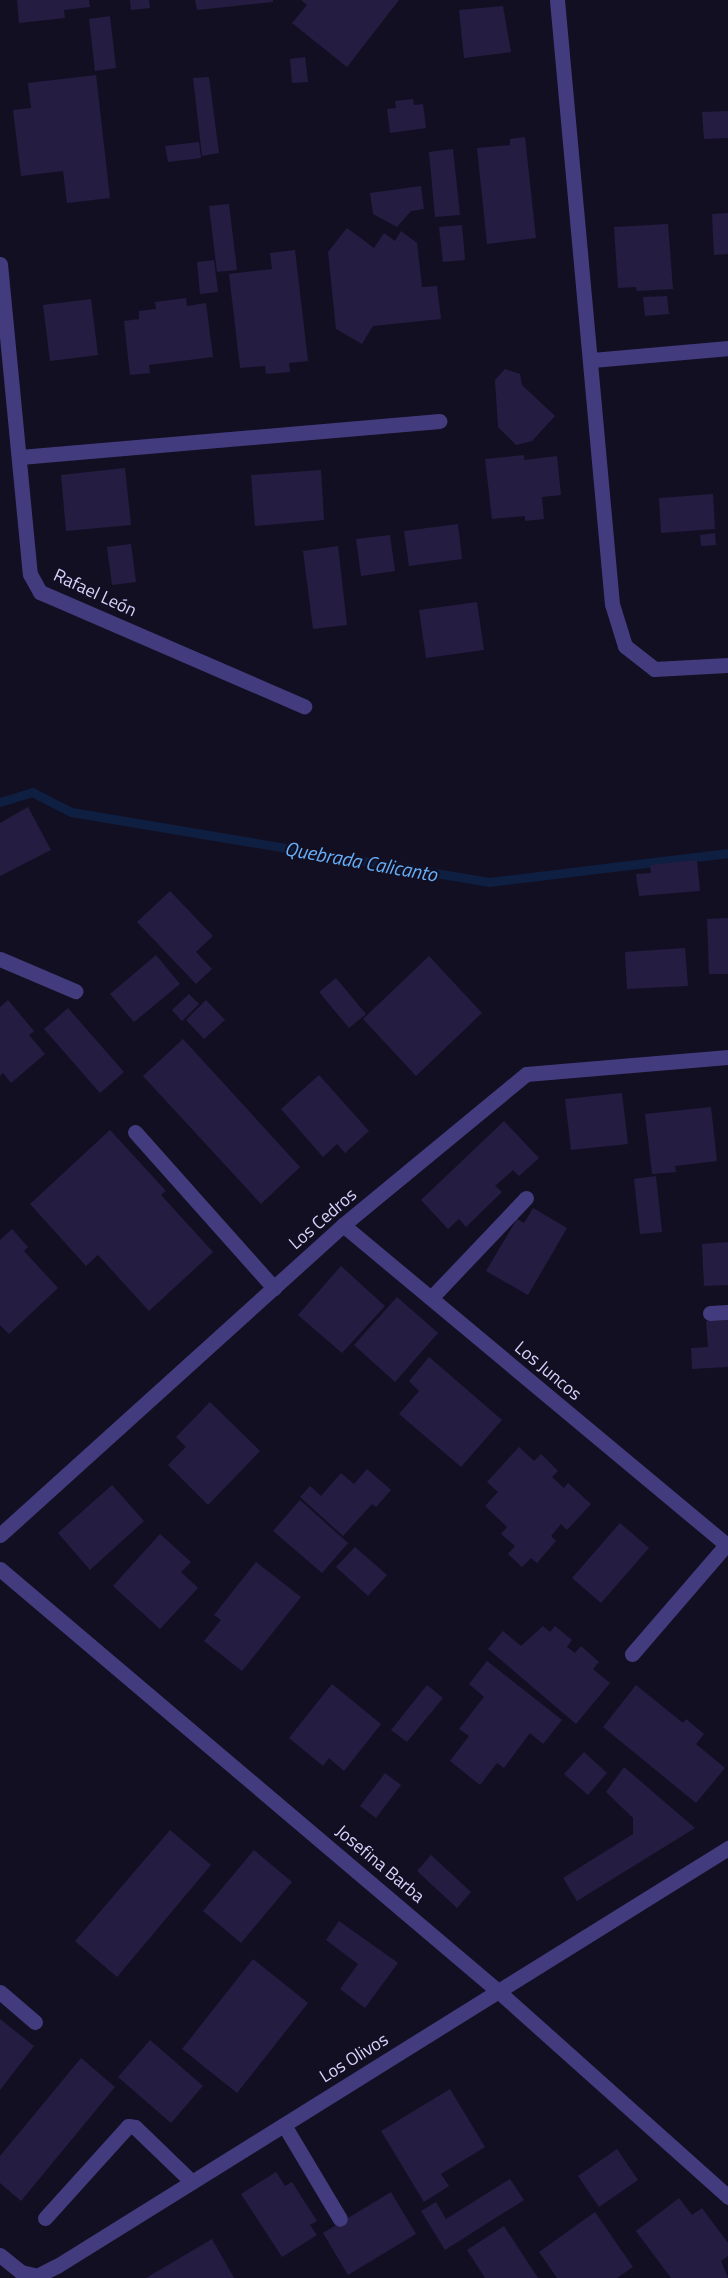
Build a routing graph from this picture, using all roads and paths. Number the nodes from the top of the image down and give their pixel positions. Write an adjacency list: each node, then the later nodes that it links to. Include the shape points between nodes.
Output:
1 (557, 0): 4 (street)
2 (0, 264): 6 (street, Rafael León)
3 (728, 348): 4 (street)
4 (591, 360): 7 (street, via 612,604 625,646 654,669)
5 (439, 421): 6 (street)
6 (20, 457): 8 (street, Rafael León, via 30,574 40,592)
7 (728, 664)
8 (304, 706)
9 (0, 959): 10 (street)
10 (75, 991)
11 (728, 1057): 14 (street, Los Cedros, via 526,1074)
12 (135, 1132): 15 (street)
13 (526, 1198): 16 (street)
14 (343, 1225): 15 (street, Los Cedros); 16 (street, Los Juncos)
15 (274, 1288): 19 (street, Los Cedros)
16 (431, 1298): 20 (street, Los Juncos)
17 (728, 1312): 18 (street)
18 (710, 1313)
19 (0, 1535)
20 (727, 1545): 22 (street)
21 (0, 1569): 24 (street, Josefina Barba)
22 (632, 1654)
23 (728, 1848): 24 (street, Los Olivos)
24 (498, 1991): 27 (street, Los Olivos); 29 (street, Josefina Barba)
25 (0, 1992): 26 (street)
26 (35, 2022)
27 (284, 2125): 28 (street, Los Olivos); 31 (street)
28 (192, 2182): 30 (street, via 135,2127 128,2126); 32 (street, Los Olivos, via 37,2276 21,2272)
29 (728, 2197)
30 (45, 2218)
31 (340, 2218)
32 (0, 2255)

